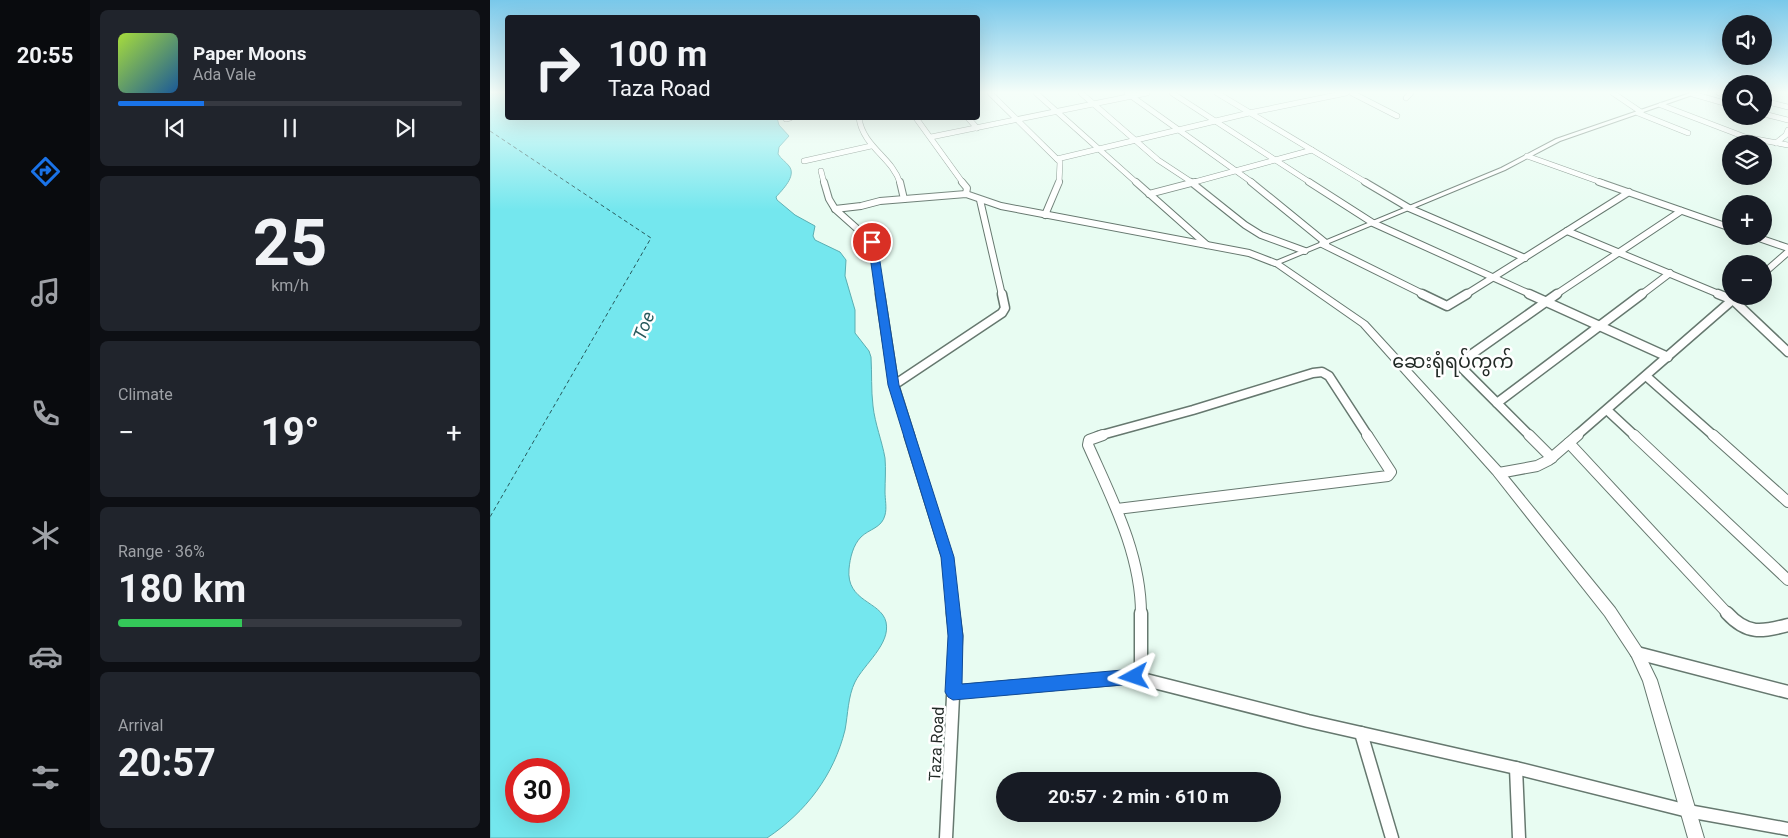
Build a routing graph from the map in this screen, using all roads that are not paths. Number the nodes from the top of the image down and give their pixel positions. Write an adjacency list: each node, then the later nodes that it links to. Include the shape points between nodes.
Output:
1 (865, 132): 18 (street)
2 (927, 132): 14 (street)
3 (957, 132): 14 (street)
4 (1031, 132): 22 (street)
5 (1079, 132): 19 (street)
6 (1129, 132): 15 (street)
7 (1171, 132): 15 (street)
8 (1183, 132): 25 (street)
9 (1232, 132): 23 (street)
10 (1281, 132): 20 (street)
11 (1581, 132): 21 (street)
12 (1732, 132): 16 (street)
13 (1787, 132): 16 (street)
14 (931, 137): 29 (street, via 967,188)
15 (1138, 140): 19 (street); 27 (street, via 1158,160)
16 (1776, 143): 17 (street)
17 (1788, 145)
18 (871, 146): 24 (street); 31 (street, via 893,167)
19 (1099, 150): 22 (street); 30 (street)
20 (1312, 150): 23 (street); 33 (street)
21 (1527, 156): 28 (street); 33 (street)
22 (1057, 159): 36 (street, via 1062,172 1060,182)
23 (1275, 160): 25 (street); 37 (street)
24 (804, 161)
25 (1237, 170): 27 (street); 40 (street)
26 (821, 171): 34 (street, Taza Road)
27 (1192, 182): 30 (street); 44 (street, via 1261,235)
28 (1629, 192): 35 (street); 39 (street)
29 (966, 194): 31 (street); 32 (street)
30 (1149, 194): 42 (street)
31 (904, 199): 34 (street)
32 (980, 200): 36 (street); 59 (street, via 1005,308)
33 (1409, 208): 37 (street); 46 (street)
34 (835, 209): 59 (street, Taza Road, via 872,242)
35 (1681, 211): 38 (street); 45 (street)
36 (1045, 215): 42 (street)
37 (1373, 223): 40 (street); 50 (street)
38 (1722, 225)
39 (1567, 231): 45 (street); 46 (street)
40 (1324, 243): 44 (street); 50 (street, via 1447,306)
41 (1772, 244): 43 (street)
42 (1207, 246): 47 (street, via 1249,253)
43 (1788, 250): 48 (street)
44 (1305, 252): 47 (street)
45 (1620, 252): 49 (street); 52 (street)
46 (1525, 258): 50 (street)
47 (1275, 263): 64 (street, via 1364,324)
48 (1772, 265)
49 (1670, 273): 51 (street); 55 (street)
50 (1495, 277): 52 (street)
51 (1722, 293)
52 (1545, 302): 55 (street); 60 (street, via 1462,361 1463,369)
53 (1727, 305): 57 (street)
54 (1742, 305): 56 (street)
55 (1600, 325): 57 (street); 60 (street)
56 (1788, 352)
57 (1668, 357): 58 (street)
58 (1646, 376): 61 (street); 65 (street)
59 (894, 385): 71 (street, Taza Road, via 948,557 956,636)
60 (1497, 402): 63 (street)
61 (1607, 410): 62 (street); 67 (street)
62 (1569, 443): 63 (street); 68 (street, via 1736,623 1754,632)
63 (1552, 458): 64 (street, via 1537,466)
64 (1498, 473): 69 (street, via 1610,612)
65 (1788, 502)
66 (1117, 509): 66 (street, via 1088,445 1092,438 1318,372 1329,376 1391,472 1383,478); 70 (street, via 1127,533 1141,598)
67 (1788, 580)
68 (1788, 625)
69 (1637, 653): 72 (street); 75 (street, via 1650,680)
70 (1142, 679): 71 (street, via 1134,677); 73 (street)
71 (953, 692): 77 (street, Taza Road)
72 (1788, 692)
73 (1361, 733): 74 (street); 78 (street)
74 (1516, 768): 75 (street); 79 (street)
75 (1688, 811): 76 (street); 80 (street)
76 (1788, 829)
77 (946, 838)
78 (1392, 838)
79 (1519, 838)
80 (1696, 838)

